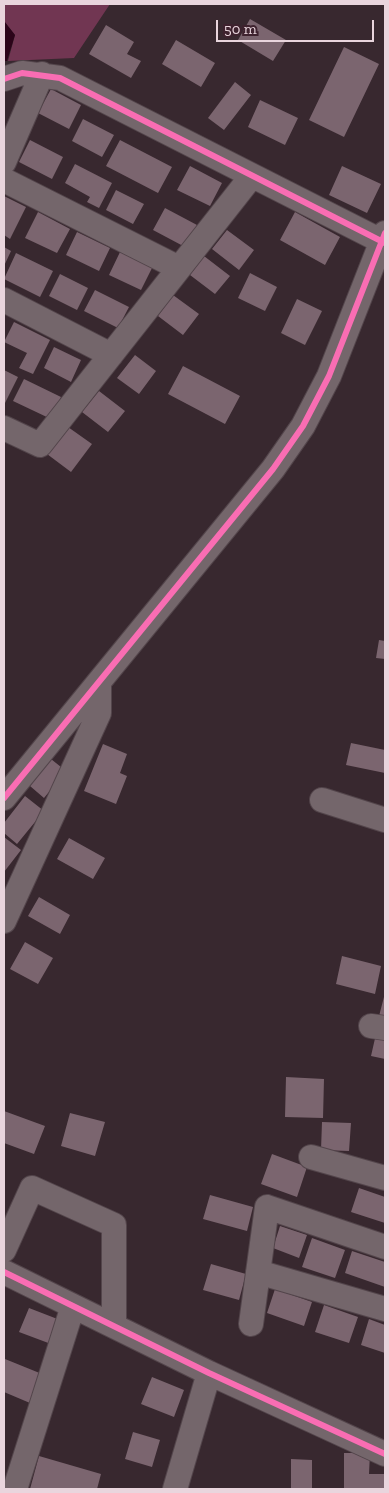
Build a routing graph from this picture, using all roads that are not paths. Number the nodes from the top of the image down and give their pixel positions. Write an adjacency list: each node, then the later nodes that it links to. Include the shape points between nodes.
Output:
1 (42, 74): 2 (street, via 22,73); 3 (street); 4 (street, via 60,78)
2 (4, 79)
3 (4, 162)
4 (251, 177): 6 (street); 7 (street)
5 (4, 180): 7 (street)
6 (384, 239): 11 (street, via 329,376 303,426 273,469)
7 (180, 268): 9 (street)
8 (4, 300): 9 (street)
9 (111, 355): 10 (street, via 40,445)
10 (4, 428)
11 (99, 682): 12 (street); 15 (street, via 99,713)
12 (4, 798)
13 (322, 800): 14 (street)
14 (385, 820)
15 (4, 922)
16 (311, 1157): 17 (street)
17 (385, 1178)
18 (385, 1247): 21 (street, via 267,1207)
19 (4, 1250): 25 (street, via 32,1188 114,1225)
20 (4, 1272): 22 (street)
21 (258, 1272): 23 (street); 24 (street)
22 (73, 1306): 25 (street); 28 (street)
23 (385, 1309)
24 (251, 1324)
25 (114, 1326): 26 (street)
26 (209, 1372): 27 (street); 29 (street)
27 (385, 1454)
28 (15, 1489)
29 (175, 1489)

